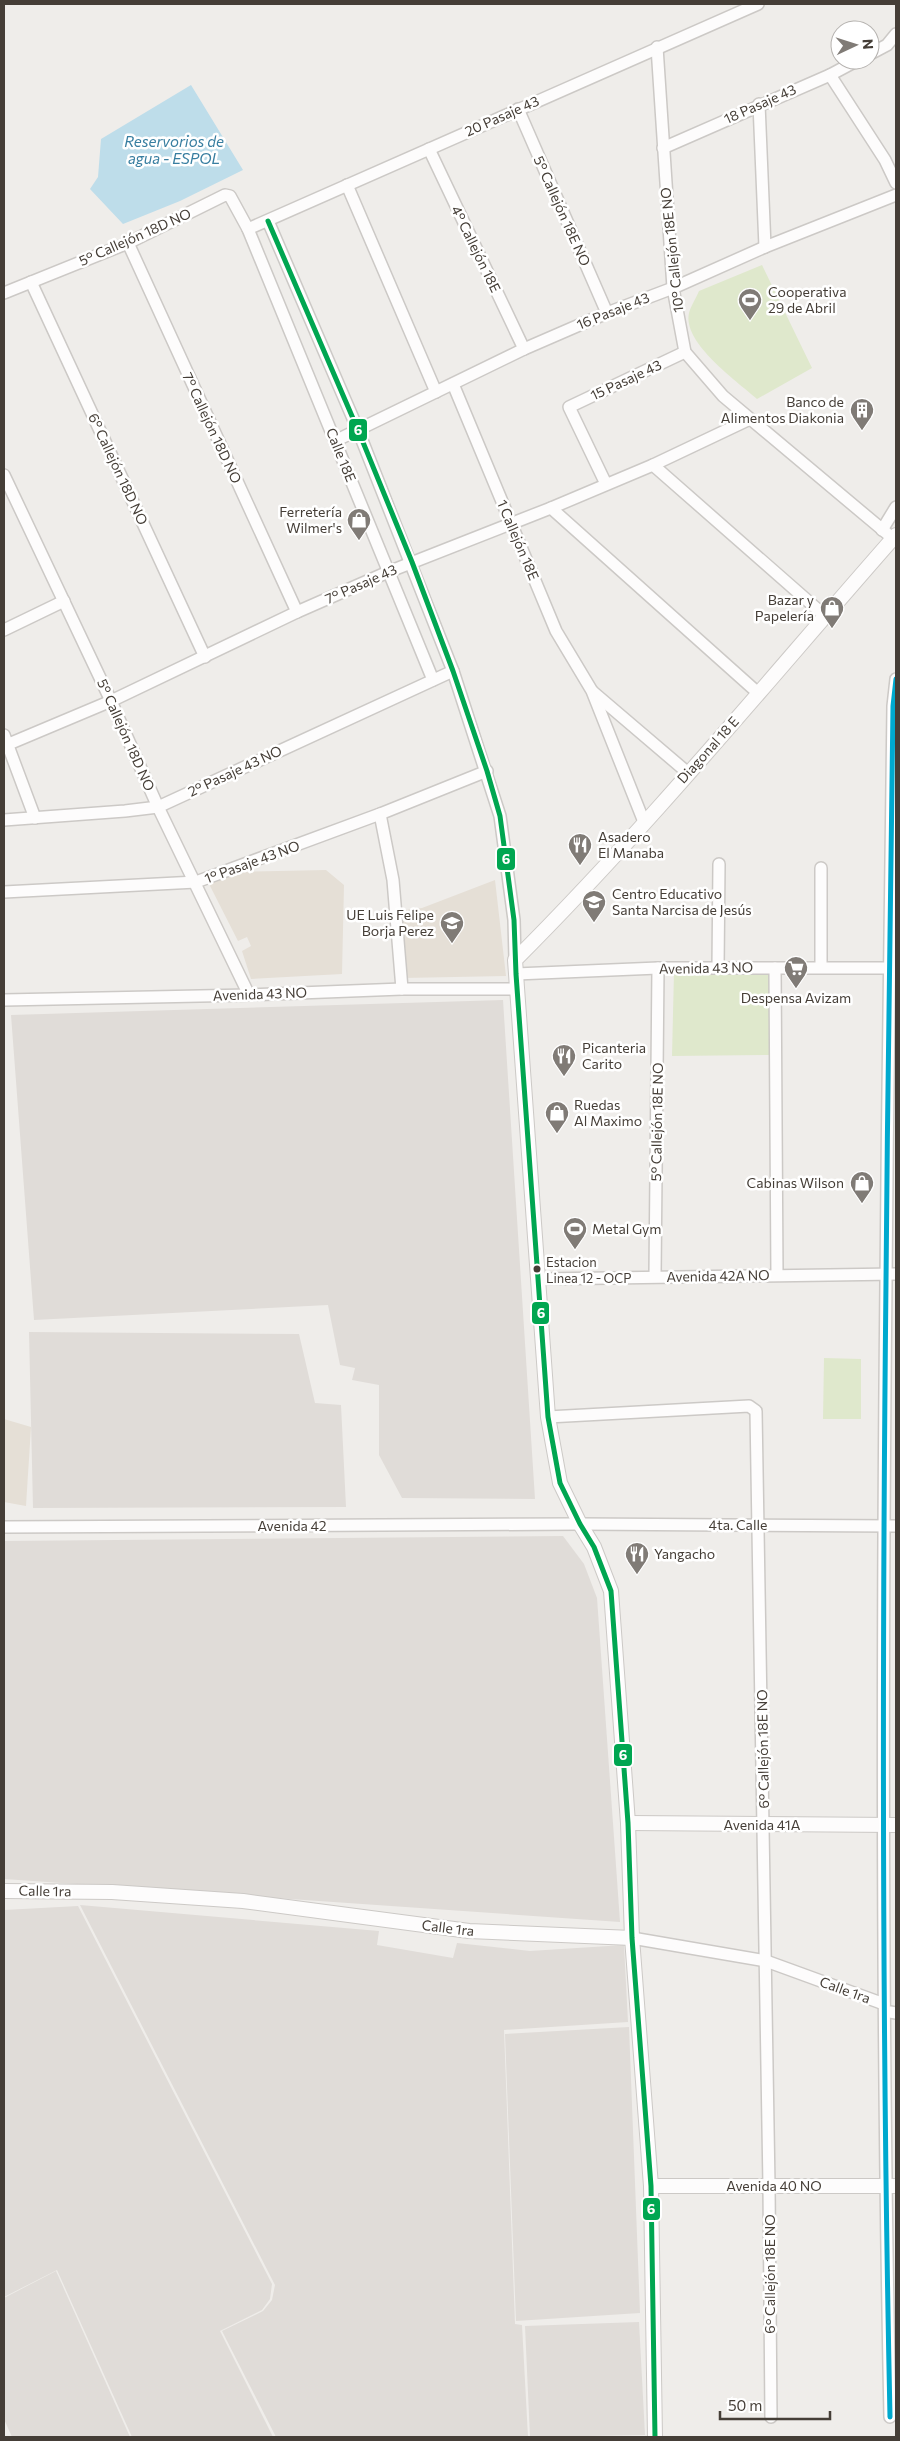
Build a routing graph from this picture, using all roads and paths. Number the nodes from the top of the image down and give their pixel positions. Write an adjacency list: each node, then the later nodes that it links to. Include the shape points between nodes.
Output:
1 (758, 4): 3 (street, 20 Pasaje 43)
2 (896, 34): 4 (street)
3 (657, 47): 8 (street, 20 Pasaje 43); 9 (street, 10° Callejón 18E NO)
4 (880, 48)
5 (839, 70): 6 (street, 18 Pasaje 43)
6 (830, 75): 7 (street, 18 Pasaje 43); 11 (street, via 885,160)
7 (759, 104): 9 (street, 18 Pasaje 43); 17 (street)
8 (518, 109): 10 (street, 20 Pasaje 43); 21 (street, 5° Callejón 18E NO)
9 (663, 148): 19 (street, 10° Callejón 18E NO)
10 (429, 149): 12 (street, 20 Pasaje 43); 22 (street, 4° Callejón 18E)
11 (896, 183)
12 (347, 185): 14 (street, 20 Pasaje 43); 25 (street)
13 (896, 195): 17 (street, 16 Pasaje 43)
14 (268, 220): 15 (street, 20 Pasaje 43); 27 (street, Calle 18E)
15 (248, 229): 16 (street, 5° Callejón 18D NO, via 230,196 225,195); 28 (street, Calle 18E)
16 (128, 243): 18 (street, 5° Callejón 18D NO); 39 (street, 7° Callejón 18D NO)
17 (765, 247): 19 (street, 16 Pasaje 43)
18 (31, 282): 20 (street, 5° Callejón 18D NO); 42 (street, 6° Callejón 18D NO)
19 (673, 288): 21 (street, 16 Pasaje 43); 23 (street, 10° Callejón 18E NO)
20 (4, 293)
21 (607, 313): 22 (street, 16 Pasaje 43)
22 (524, 349): 24 (street, 16 Pasaje 43)
23 (685, 352): 26 (street, 10° Callejón 18E NO, via 722,396); 31 (street, 15 Pasaje 43, via 569,408)
24 (453, 384): 25 (street, 16 Pasaje 43); 34 (street, 1 Callejón 18E)
25 (436, 392): 27 (street, 16 Pasaje 43)
26 (750, 419): 29 (street, 7° Pasaje 43); 35 (street, 10° Callejón 18E NO)
27 (358, 430): 28 (street, 16 Pasaje 43); 36 (street, Calle 18E)
28 (335, 441): 37 (street, Calle 18E)
29 (653, 465): 31 (street, 7° Pasaje 43); 40 (street)
30 (4, 475): 38 (street, 5° Callejón 18D NO)
31 (606, 484): 33 (street, 7° Pasaje 43)
32 (896, 507): 35 (street)
33 (551, 508): 34 (street, 7° Pasaje 43); 47 (street)
34 (510, 523): 36 (street, 7° Pasaje 43); 46 (street, 1 Callejón 18E, via 556,631)
35 (892, 536): 40 (street, Diagonal 18 E)
36 (412, 562): 37 (street, 7° Pasaje 43); 43 (street, Calle 18E)
37 (388, 572): 39 (street, 7° Pasaje 43); 45 (street, Calle 18E)
38 (64, 601): 41 (street); 48 (street, 5° Callejón 18D NO)
39 (297, 612): 42 (street, 7° Pasaje 43)
40 (825, 616): 47 (street, Diagonal 18 E)
41 (4, 630)
42 (205, 657): 48 (street, 7° Pasaje 43)
43 (453, 671): 45 (street, 2° Pasaje 43 NO); 50 (street, Calle 18E)
44 (896, 679): 63 (street, via 893,706)
45 (433, 680): 52 (street, 2° Pasaje 43 NO)
46 (592, 691): 51 (street, 1 Callejón 18E); 56 (street, 1 Callejón 18E)
47 (758, 694): 51 (street, Diagonal 18 E)
48 (111, 701): 49 (street, 7° Pasaje 43); 52 (street, 5° Callejón 18D NO)
49 (5, 742): 54 (street)
50 (487, 771): 53 (street, 1° Pasaje 43 NO); 61 (street, Calle 18E, via 500,816 514,920)
51 (688, 773): 56 (street, Diagonal 18 E)
52 (158, 806): 54 (street, 2° Pasaje 43 NO); 59 (street, 5° Callejón 18D NO)
53 (380, 814): 59 (street, 1° Pasaje 43 NO); 68 (street, via 393,880)
54 (36, 818): 55 (street, 2° Pasaje 43 NO)
55 (4, 820)
56 (644, 822): 61 (street, Diagonal 18 E)
57 (719, 864): 65 (street)
58 (821, 868): 62 (street)
59 (196, 882): 60 (street, 1° Pasaje 43 NO); 70 (street, 5° Callejón 18D NO)
60 (4, 892)
61 (515, 960): 67 (street, Calle 18E)
62 (821, 967): 63 (street, Avenida 43 NO); 66 (street, Avenida 43 NO)
63 (892, 967): 72 (street)
64 (658, 968): 65 (street, Avenida 43 NO); 67 (street, Avenida 43 NO); 74 (street, 5° Callejón 18E NO)
65 (718, 968): 66 (street, Avenida 43 NO)
66 (775, 968): 73 (street)
67 (516, 974): 69 (street, Calle 18E)
68 (402, 989): 69 (street, Avenida 43 NO); 70 (street, Avenida 43 NO)
69 (517, 989): 75 (street, Calle 18E)
70 (249, 995): 71 (street, Avenida 43 NO)
71 (4, 1000)
72 (891, 1274): 73 (street, Avenida 42A NO); 81 (street)
73 (777, 1275): 74 (street, Avenida 42A NO)
74 (655, 1276): 75 (street, Avenida 42A NO)
75 (539, 1279): 76 (street, Calle 18E)
76 (548, 1417): 77 (street, Calle 18E, via 560,1484); 78 (street, 6° Callejón 18E NO, via 754,1408)
77 (580, 1524): 78 (street, 4ta. Calle); 80 (street, Avenida 42); 82 (street, Calle 18E, via 594,1547 611,1591)
78 (760, 1525): 81 (street, 4ta. Calle); 83 (street, 6° Callejón 18E NO)
79 (896, 1526): 81 (street, 4ta. Calle)
80 (4, 1527)
81 (884, 1527): 84 (street)
82 (628, 1823): 83 (street, Avenida 41A); 86 (street, Calle 18E)
83 (764, 1825): 84 (street, Avenida 41A); 87 (street, 6° Callejón 18E NO)
84 (890, 1825): 88 (street)
85 (4, 1891): 86 (street, Calle 1ra, via 112,1892 233,1900 469,1931)
86 (632, 1938): 87 (street, Calle 1ra); 89 (street, Calle 18E)
87 (766, 1961): 88 (street, Calle 1ra); 90 (street, 6° Callejón 18E NO)
88 (890, 2009): 91 (street)
89 (651, 2186): 90 (street, Avenida 40 NO); 94 (street, Calle 18E)
90 (770, 2186): 91 (street, Avenida 40 NO); 92 (street, 6° Callejón 18E NO)
91 (891, 2186): 93 (street)
92 (771, 2417)
93 (890, 2417)
94 (655, 2437)

